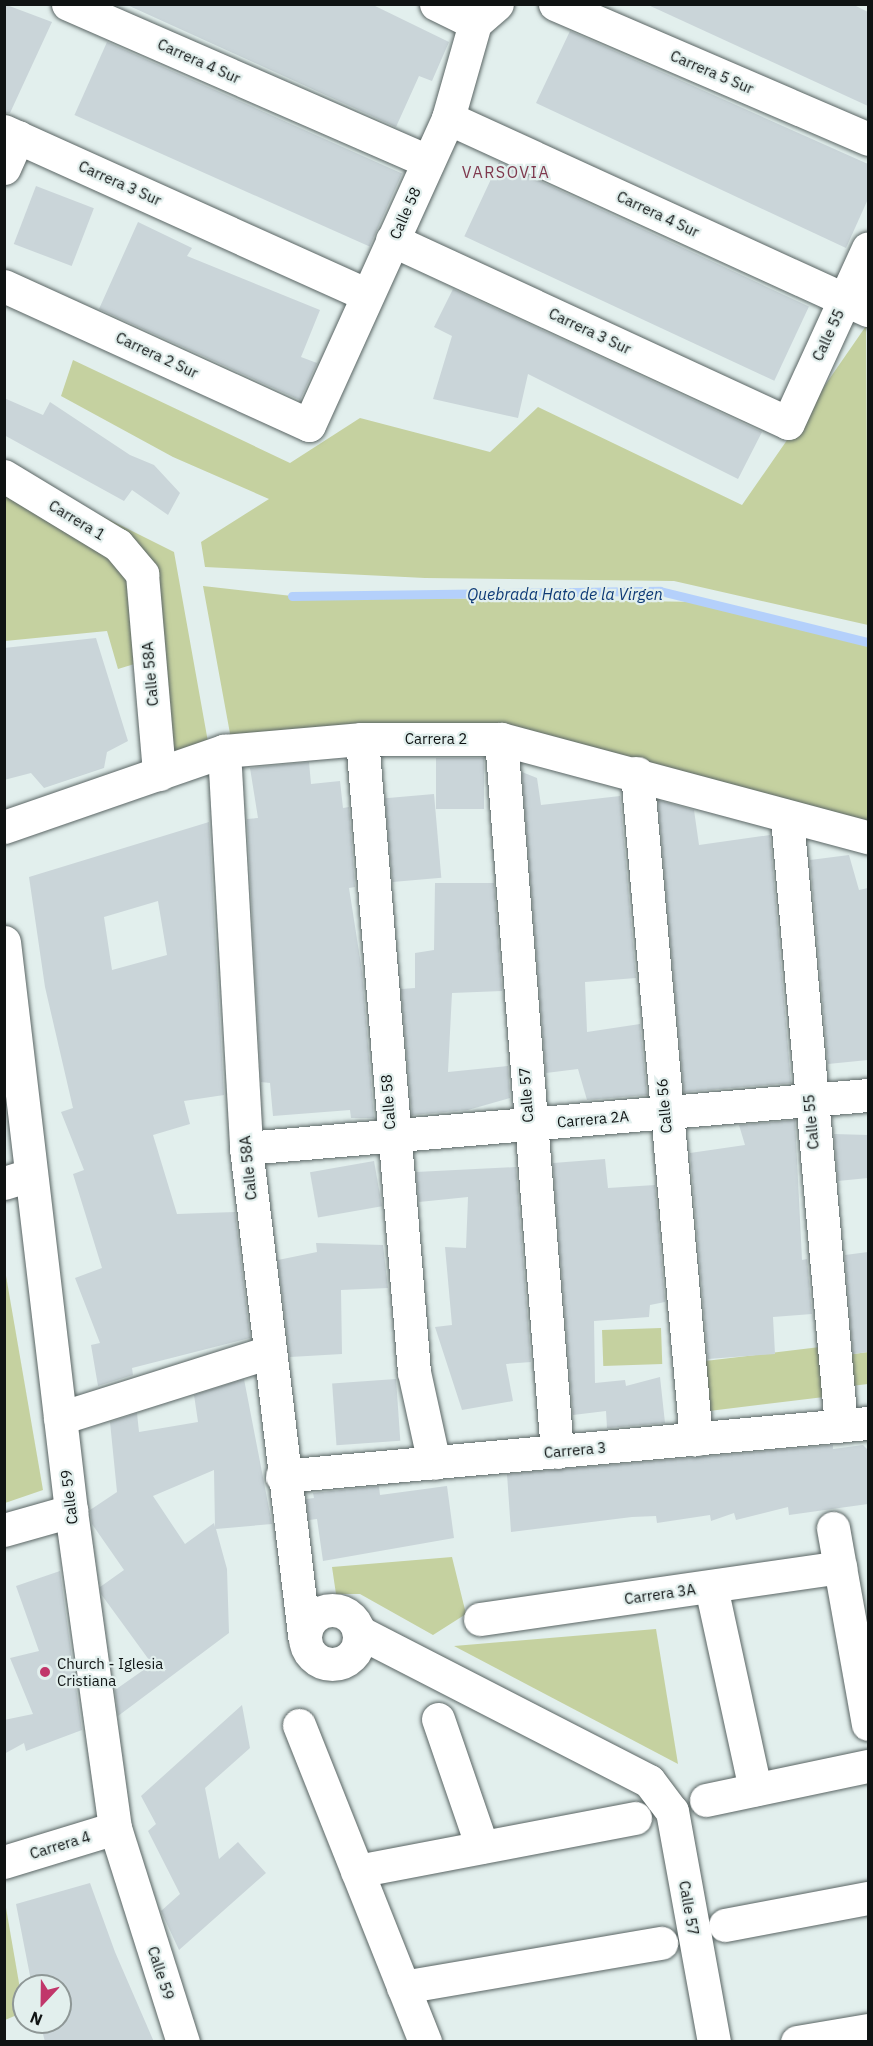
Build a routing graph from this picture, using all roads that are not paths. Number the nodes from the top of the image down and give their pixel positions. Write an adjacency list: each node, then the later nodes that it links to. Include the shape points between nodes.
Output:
1 (436, 4): 4 (street)
2 (555, 4): 7 (street, Carrera 5 Sur)
3 (69, 5): 8 (street, Carrera 4 Sur)
4 (486, 14): 5 (street, Calle 58)
5 (448, 118): 8 (street, Calle 58); 14 (street, Carrera 4 Sur)
6 (11, 134): 9 (street); 13 (street, Carrera 3 Sur)
7 (868, 140)
8 (428, 161): 10 (street, Calle 58)
9 (4, 168)
10 (392, 240): 13 (street, Calle 58); 15 (street, Carrera 3 Sur)
11 (868, 248): 14 (street, Calle 55)
12 (4, 286): 16 (street, Carrera 2 Sur)
13 (368, 295): 16 (street, Calle 58)
14 (857, 305): 15 (street, Calle 55)
15 (788, 423)
16 (309, 425)
17 (4, 476): 18 (street, Carrera 1, via 118,545)
18 (142, 574): 23 (street, Calle 58A)
19 (362, 739): 20 (street, Carrera 2); 21 (street, Carrera 2); 32 (street, Calle 58)
20 (501, 739): 22 (street, Carrera 2); 31 (street, Calle 57)
21 (224, 751): 23 (street, Carrera 2); 33 (street, Calle 58A)
22 (638, 773): 24 (street, Carrera 2); 30 (street, Calle 56)
23 (159, 774): 25 (street, Carrera 2)
24 (787, 818): 26 (street, Carrera 2); 29 (street, Calle 55)
25 (4, 827)
26 (868, 837)
27 (4, 942): 34 (street, Calle 59)
28 (868, 1095): 29 (street, Carrera 2A)
29 (809, 1100): 30 (street, Carrera 2A); 37 (street, Calle 55)
30 (665, 1113): 31 (street, Carrera 2A); 38 (street, Calle 56)
31 (528, 1125): 32 (street, Carrera 2A); 39 (street, Calle 57)
32 (390, 1136): 33 (street, Carrera 2A); 40 (street, Calle 58, via 414,1372)
33 (246, 1148): 35 (street, Calle 58A)
34 (18, 1179): 36 (street, Calle 59)
35 (269, 1352): 36 (street); 41 (street, Calle 58A)
36 (60, 1418): 42 (street, Calle 59)
37 (855, 1425): 38 (street, Carrera 3)
38 (696, 1439): 39 (street, Carrera 3)
39 (557, 1452): 40 (street, Carrera 3)
40 (434, 1463): 41 (street, Carrera 3)
41 (282, 1476): 46 (street, Calle 58A)
42 (70, 1511): 44 (street); 59 (street, Calle 59)
43 (833, 1528): 45 (street)
44 (4, 1530)
45 (840, 1567): 47 (street, Carrera 3A); 53 (street)
46 (298, 1582): 48 (street); 50 (street, Calle 58A)
47 (711, 1587): 49 (street, Carrera 3A); 56 (street)
48 (325, 1610): 50 (street, via 310,1620); 51 (street, via 347,1614)
49 (480, 1619)
50 (304, 1637): 51 (street, via 319,1661)
51 (353, 1646): 70 (street, Calle 57, via 432,1673 649,1781 672,1811)
52 (438, 1719): 60 (street)
53 (868, 1724)
54 (299, 1725): 62 (street)
55 (868, 1766): 56 (street)
56 (755, 1789): 57 (street)
57 (706, 1800)
58 (635, 1818): 60 (street)
59 (114, 1828): 61 (street, Carrera 4); 68 (street, Calle 59)
60 (482, 1847): 62 (street)
61 (4, 1862)
62 (357, 1871): 66 (street)
63 (868, 1898): 64 (street)
64 (725, 1925)
65 (661, 1943): 66 (street)
66 (403, 1987): 69 (street)
67 (868, 2030): 71 (street)
68 (183, 2042)
69 (425, 2042)
70 (714, 2042)
71 (797, 2042)

